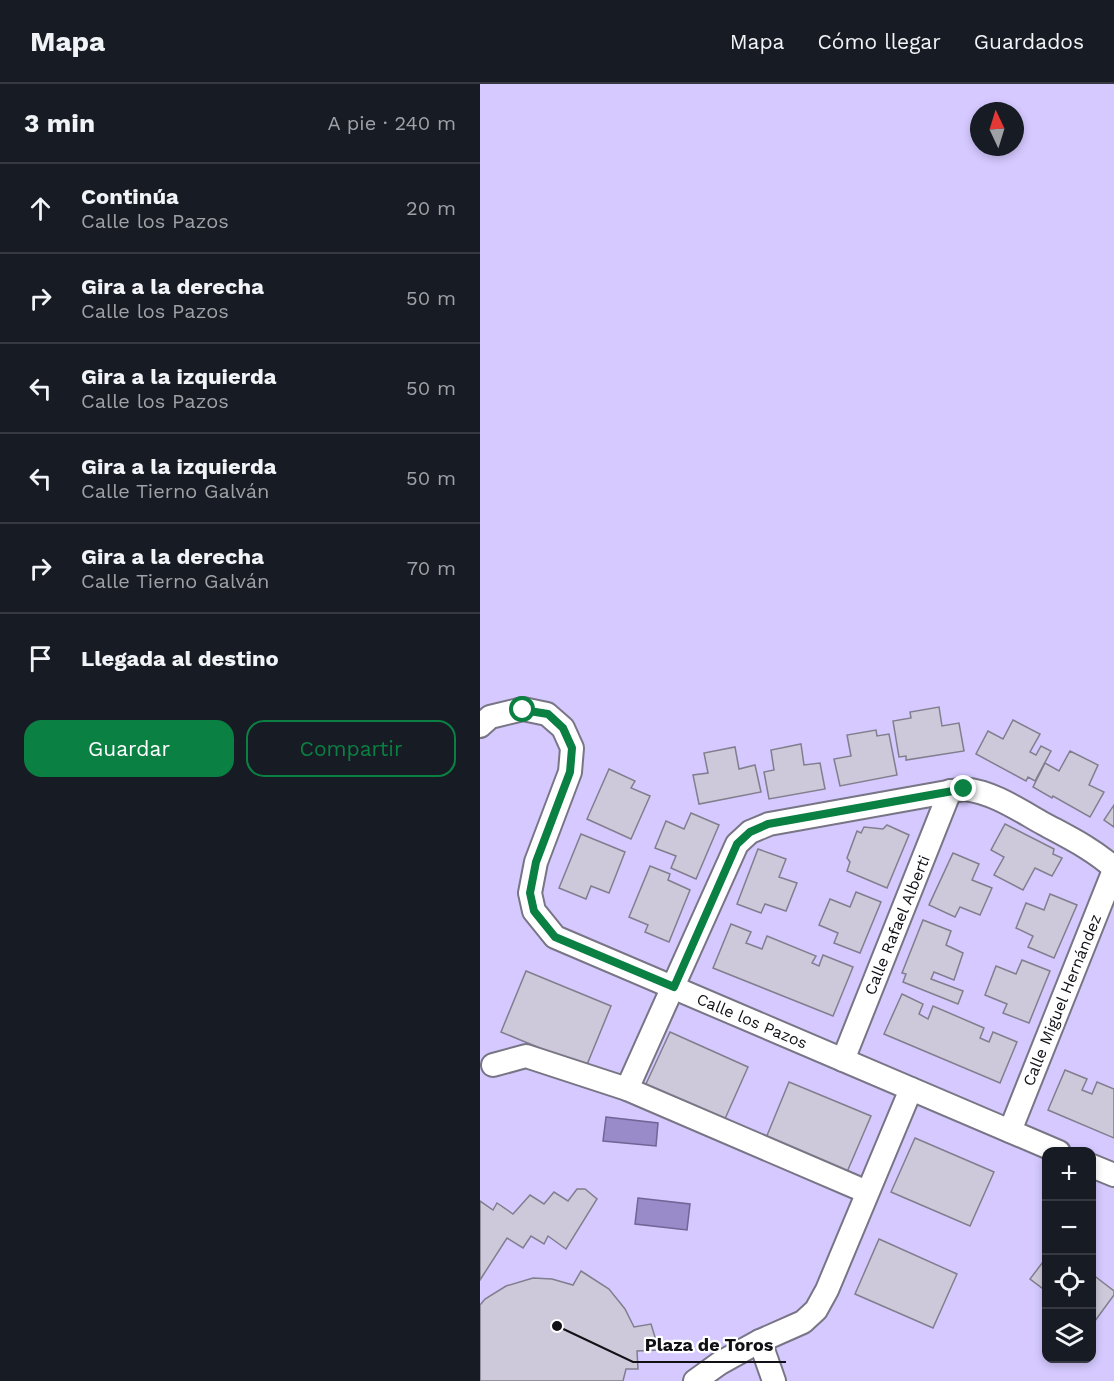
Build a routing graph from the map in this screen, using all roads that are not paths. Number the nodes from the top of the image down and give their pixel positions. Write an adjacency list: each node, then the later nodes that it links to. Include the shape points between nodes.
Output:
1 (480, 726): 4 (street, Calle los Pazos, via 490,717 523,710 548,714 563,728 572,748 570,772 536,862 530,893 534,911 544,925 555,937)
2 (950, 791): 3 (street, via 977,790 998,798 1098,854); 4 (street, via 768,824 750,832 737,844); 5 (street, Calle Rafael Alberti)
3 (1114, 869): 9 (street, Calle Miguel Hernández)
4 (674, 987): 5 (street, Calle los Pazos); 7 (street)
5 (843, 1060): 8 (street, Calle los Pazos)
6 (493, 1065): 7 (street, via 526,1056)
7 (627, 1089): 13 (street)
8 (911, 1089): 9 (street, Calle los Pazos); 13 (street)
9 (1010, 1131): 10 (street, Calle los Pazos)
10 (1047, 1147)
11 (1096, 1168): 12 (street)
12 (1114, 1175)
13 (867, 1192): 14 (street, via 816,1310 803,1322)
14 (760, 1341): 15 (street); 16 (street)
15 (695, 1381)
16 (774, 1381)

